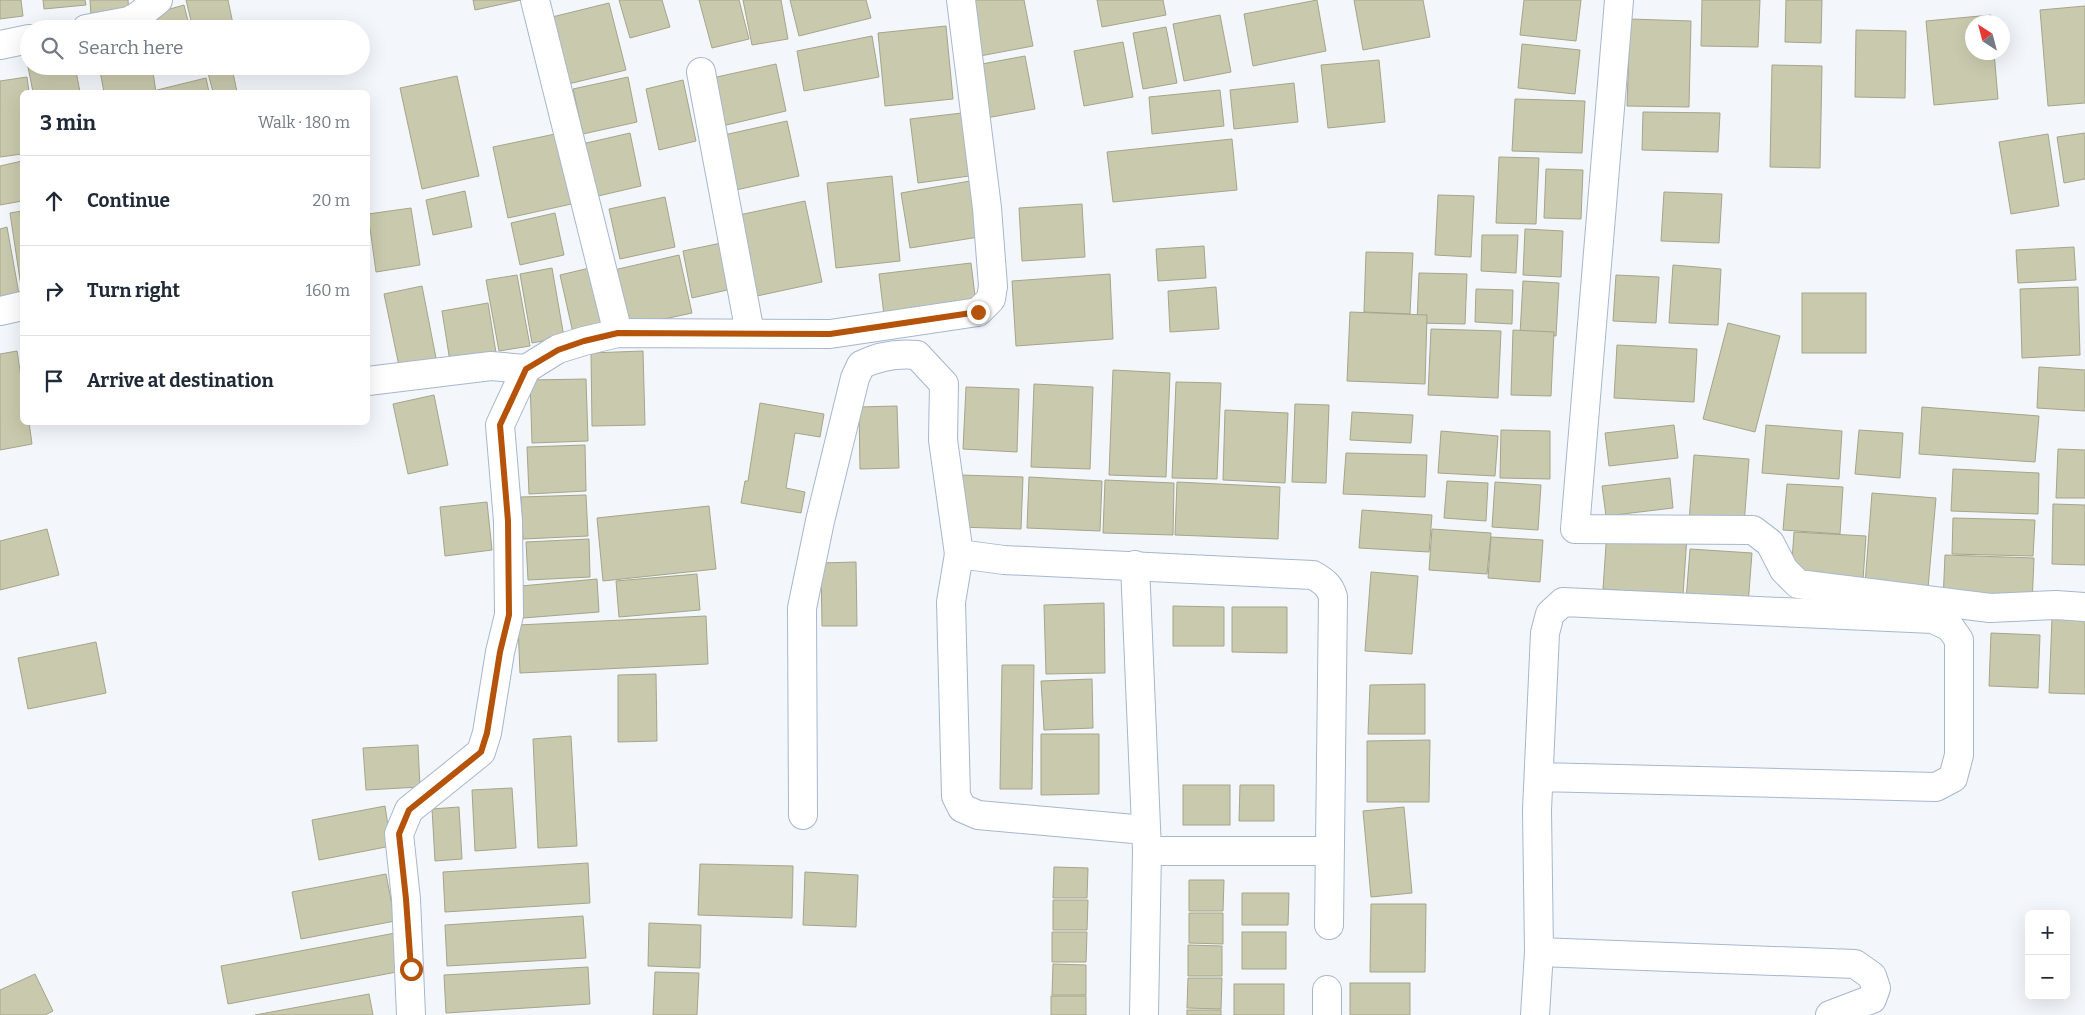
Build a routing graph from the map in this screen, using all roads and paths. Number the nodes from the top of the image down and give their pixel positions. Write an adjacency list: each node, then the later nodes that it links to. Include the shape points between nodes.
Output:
1 (158, 0): 5 (street)
2 (535, 0): 11 (street)
3 (961, 0): 12 (street, via 987,208 993,286 991,299 978,312 839,332)
4 (1618, 0): 17 (street, via 1575,529 1754,530 1770,543 1784,570 1798,584 1990,608)
5 (131, 20)
6 (20, 41): 7 (street)
7 (0, 45)
8 (701, 72): 12 (street)
9 (20, 306): 10 (street)
10 (0, 311)
11 (618, 333): 12 (street); 13 (street, via 558,350)
12 (750, 333)
13 (526, 369): 14 (street, via 491,366); 24 (street, via 500,425 508,521 509,615 487,733 481,752 409,810 399,834)
14 (370, 381)
15 (959, 554): 16 (street, via 1004,560); 19 (street, via 943,440 944,384 917,355 875,358 861,365 855,378 802,608); 20 (street, via 951,602 956,796 962,808 978,815)
16 (1135, 565): 20 (street); 21 (street, via 1313,575 1331,590)
17 (2085, 607)
18 (1539, 777): 18 (street, via 1545,633 1550,614 1564,602 1933,619 1950,627 1958,640 1959,755 1953,778 1936,787); 23 (street)
19 (803, 815)
20 (1146, 840): 21 (street); 25 (street)
21 (1329, 852): 22 (street)
22 (1328, 925)
23 (1540, 952): 26 (street); 27 (street, via 1855,964 1872,976 1876,988 1872,999)
24 (412, 1015)
25 (1144, 1015)
26 (1535, 1015)
27 (1830, 1015)

